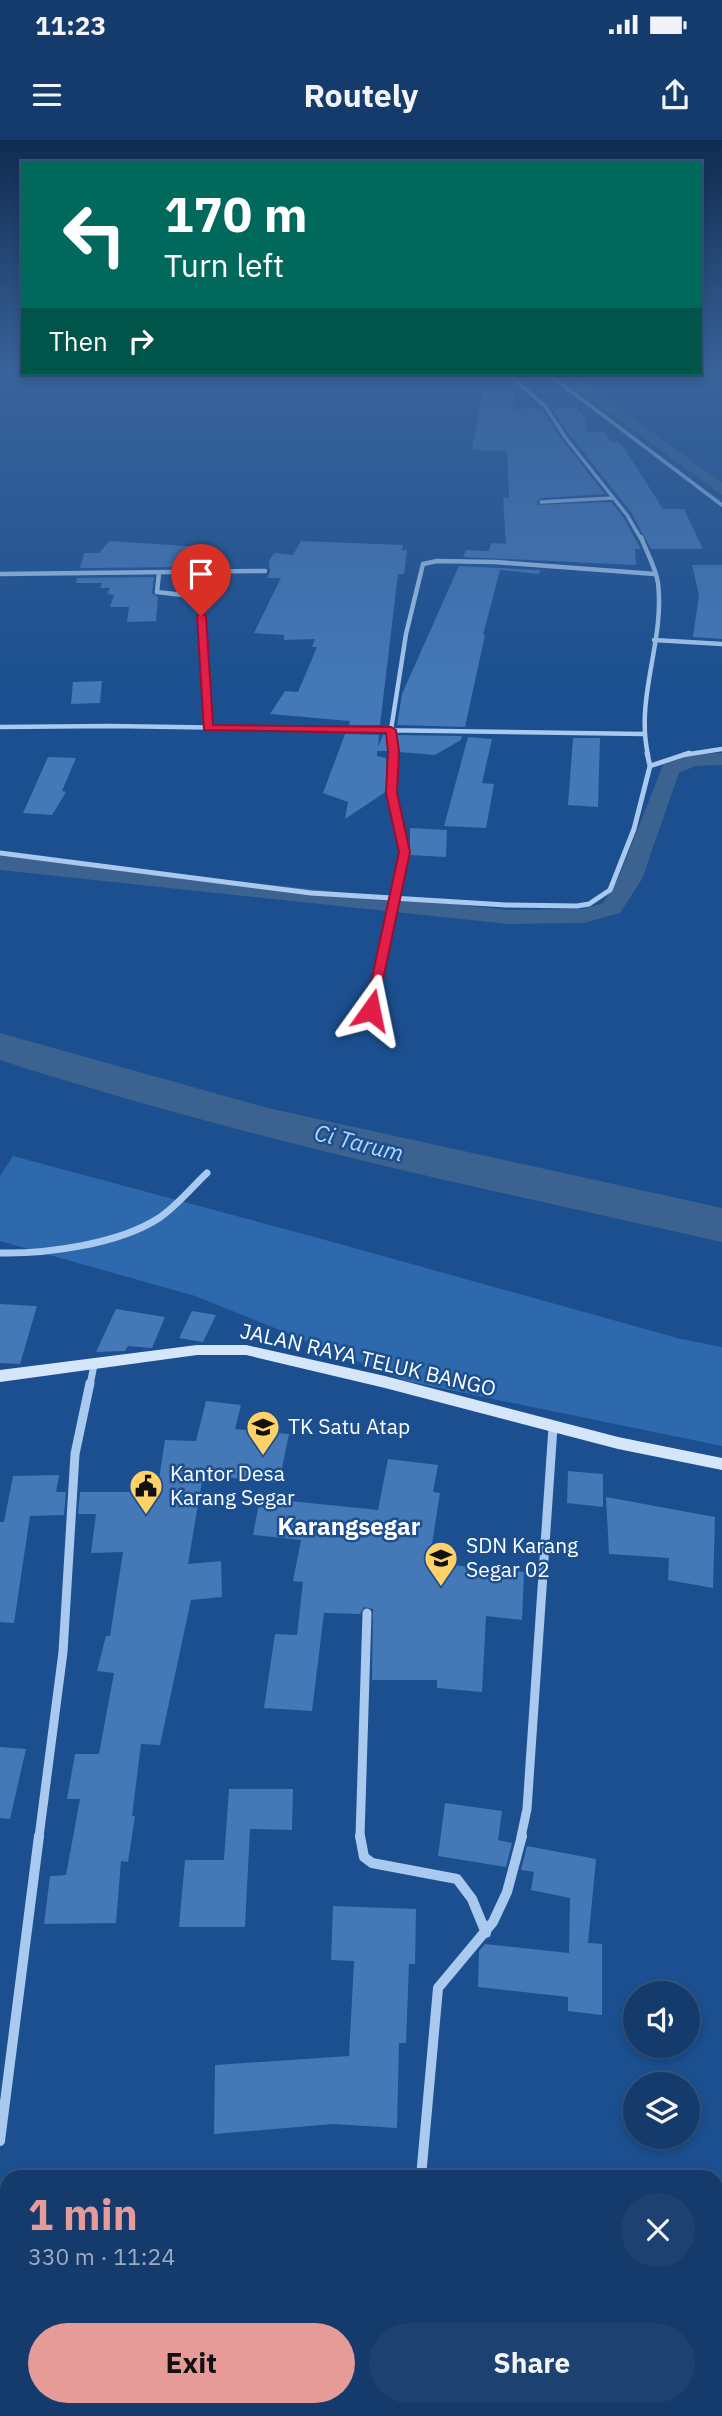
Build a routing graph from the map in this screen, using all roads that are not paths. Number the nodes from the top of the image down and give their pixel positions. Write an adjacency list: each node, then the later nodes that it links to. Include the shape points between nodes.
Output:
1 (596, 476): 3 (street)
2 (684, 476): 5 (street)
3 (613, 498): 4 (street); 10 (street, via 641,538)
4 (541, 502)
5 (722, 505)
6 (207, 571): 7 (street); 8 (street); 11 (street)
7 (265, 571)
8 (159, 573): 9 (street); 11 (street, via 156,592)
9 (0, 574)
10 (655, 574): 12 (street, via 660,599); 16 (street, via 425,562 406,634)
11 (201, 597): 15 (street)
12 (654, 640): 13 (street); 17 (street)
13 (722, 644)
14 (0, 727): 15 (street)
15 (208, 728): 16 (street)
16 (391, 730): 17 (street); 21 (street, via 392,793 405,852)
17 (643, 734): 19 (street)
18 (722, 749): 19 (street, via 689,753)
19 (650, 766): 21 (street, via 634,830 610,890 600,898 578,906 533,907)
20 (0, 853): 21 (street, via 310,893)
21 (396, 896): 22 (street)
22 (371, 1010)
23 (207, 1173): 24 (street, via 156,1220 74,1248)
24 (0, 1253)
25 (94, 1365): 26 (main road, JALAN RAYA TELUK BANGO); 27 (main road, JALAN RAYA TELUK BANGO, via 197,1350 246,1350); 31 (street, via 75,1454 63,1652)
26 (0, 1376)
27 (553, 1427): 28 (main road, JALAN RAYA TELUK BANGO); 30 (street, via 527,1810 517,1858)
28 (722, 1464)
29 (367, 1613): 30 (street, via 360,1846 364,1857 372,1863 457,1879 472,1899)
30 (486, 1933): 32 (street, via 447,1972 438,1988)
31 (0, 2141)
32 (422, 2170)

